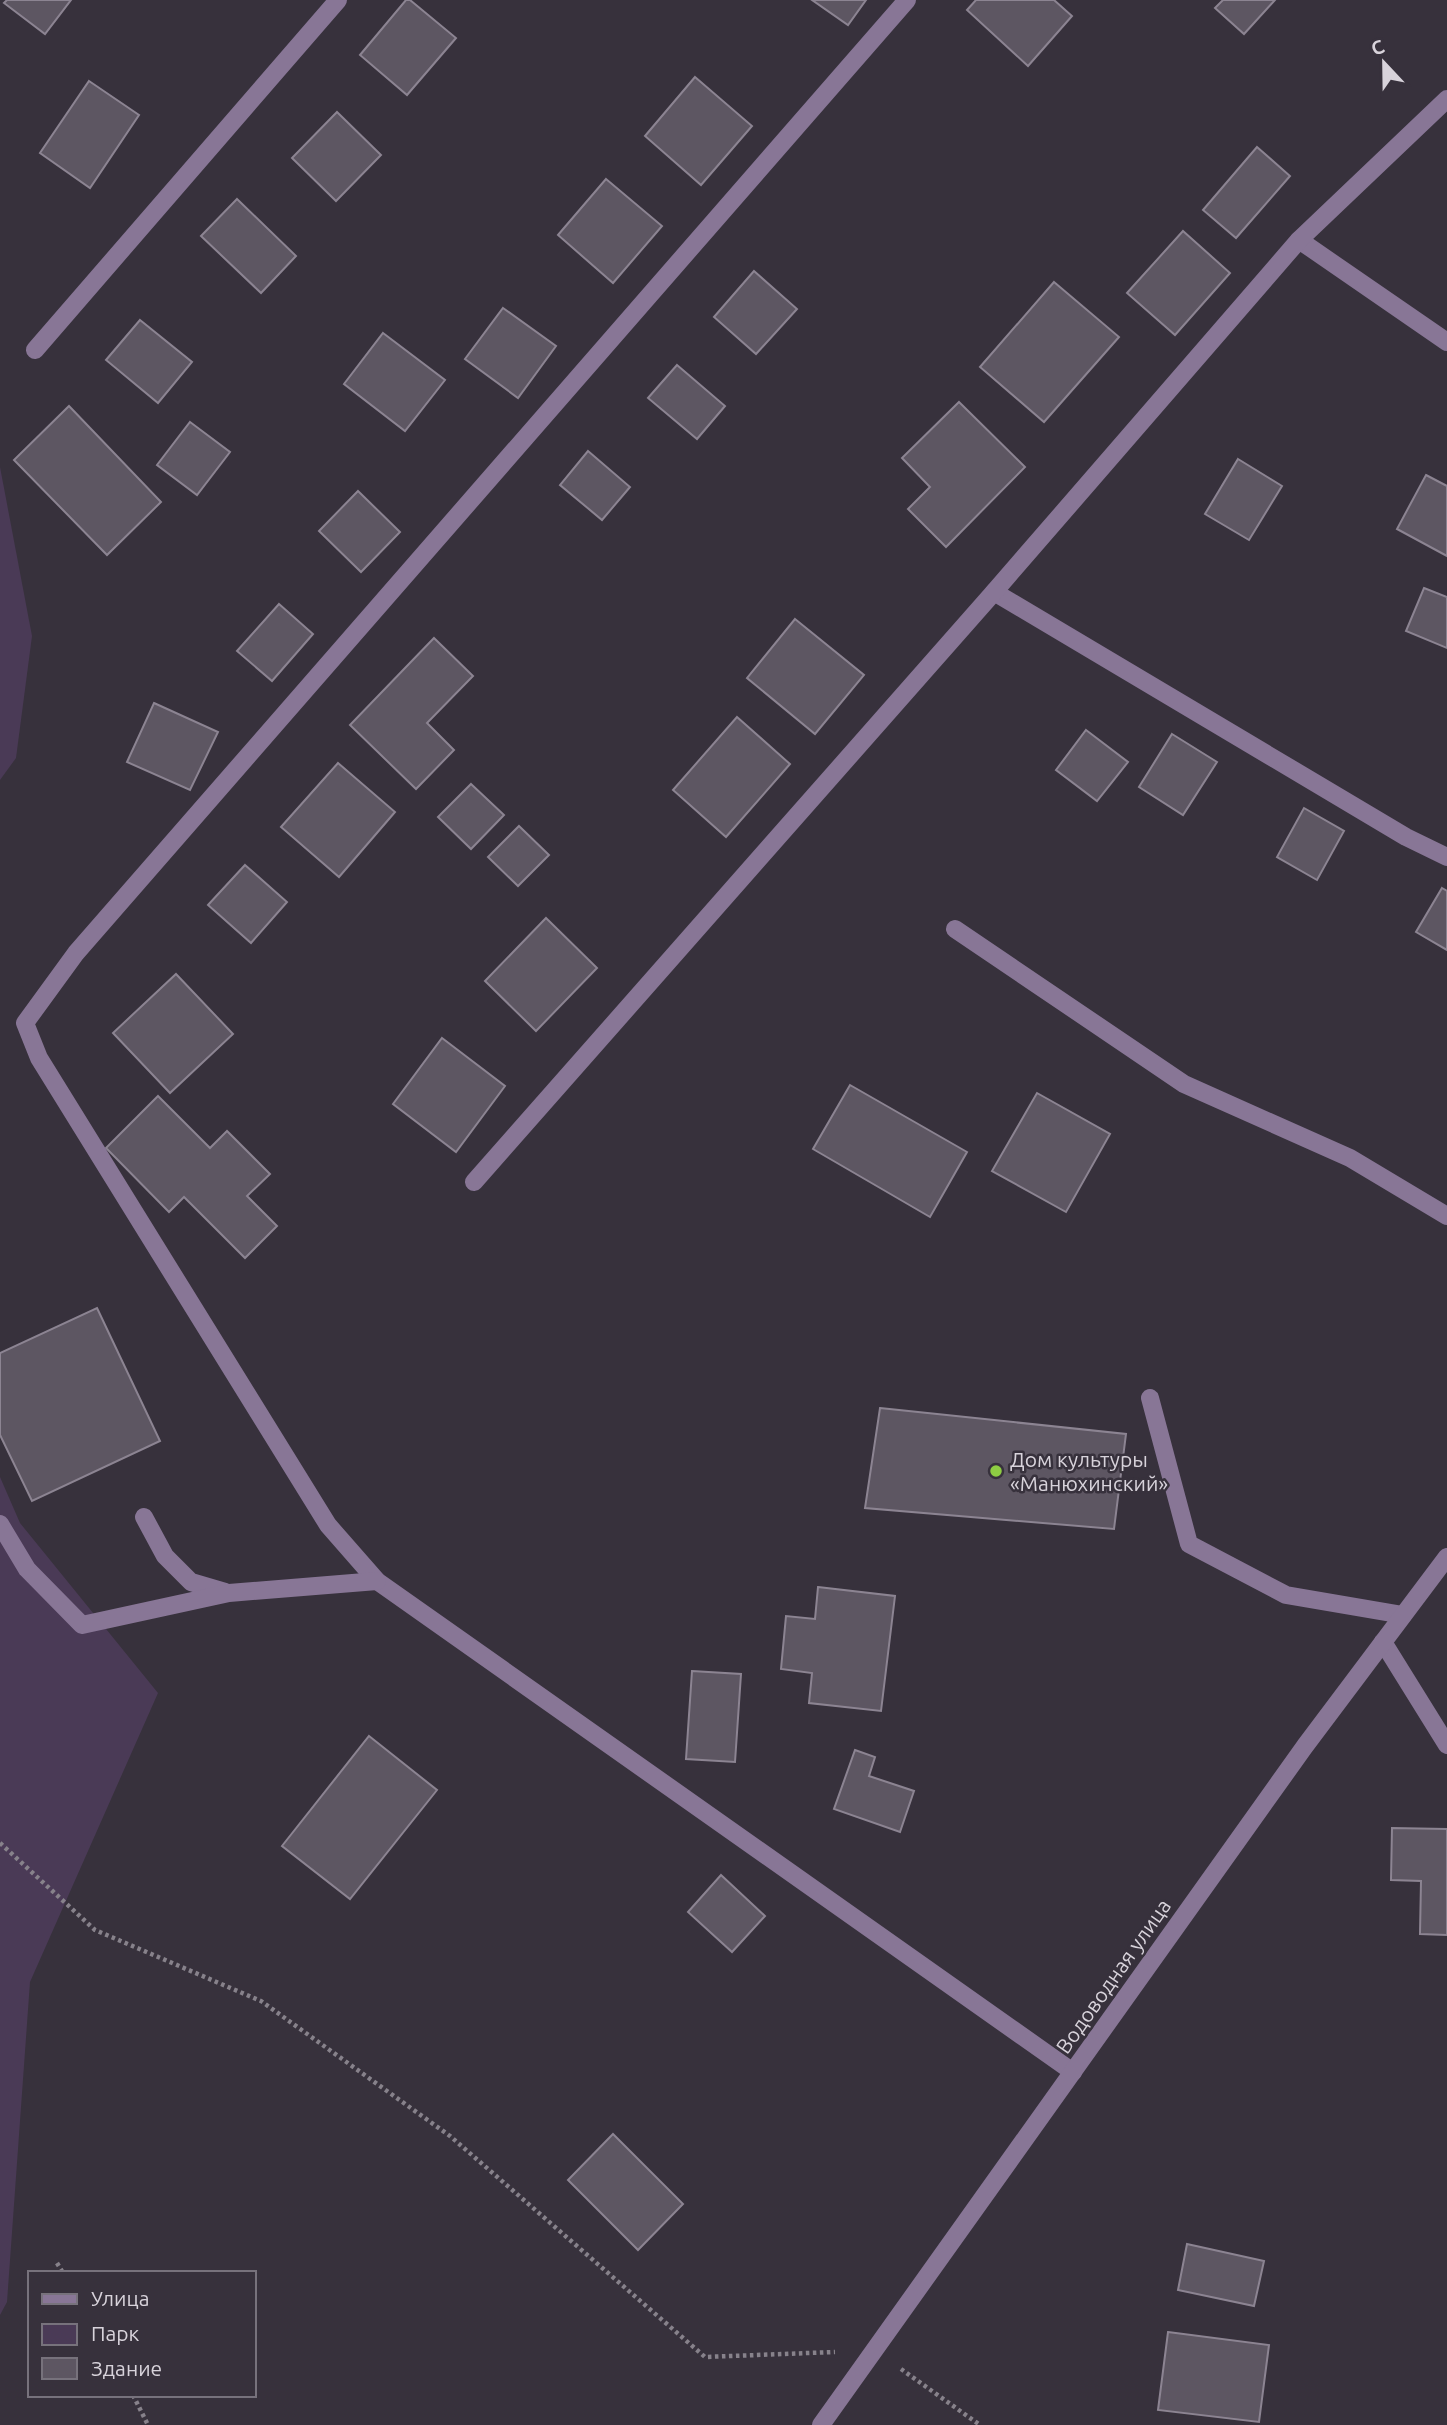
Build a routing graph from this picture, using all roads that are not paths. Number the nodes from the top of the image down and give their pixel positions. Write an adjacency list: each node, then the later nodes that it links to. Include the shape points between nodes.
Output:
1 (338, 0): 6 (street)
2 (907, 0): 16 (street, via 76,953 25,1023 39,1058 260,1418 328,1525)
3 (1447, 99): 4 (street)
4 (1299, 240): 5 (street); 7 (street)
5 (1447, 342)
6 (35, 350)
7 (994, 592): 8 (street); 10 (street)
8 (1447, 857)
9 (955, 929): 11 (street, via 1184,1084 1350,1158)
10 (474, 1182)
11 (1447, 1216)
12 (1150, 1398): 18 (street, via 1189,1544 1286,1595)
13 (144, 1517): 17 (street, via 165,1556 191,1582)
14 (0, 1524): 17 (street, via 27,1569 82,1625)
15 (1447, 1556): 18 (street, Водоводная улица)
16 (377, 1581): 17 (street); 21 (street)
17 (229, 1593)
18 (1404, 1615): 19 (street, Водоводная улица)
19 (1383, 1642): 20 (street); 21 (street, Водоводная улица)
20 (1447, 1745)
21 (1073, 2072): 22 (street, Водоводная улица)
22 (821, 2425)

